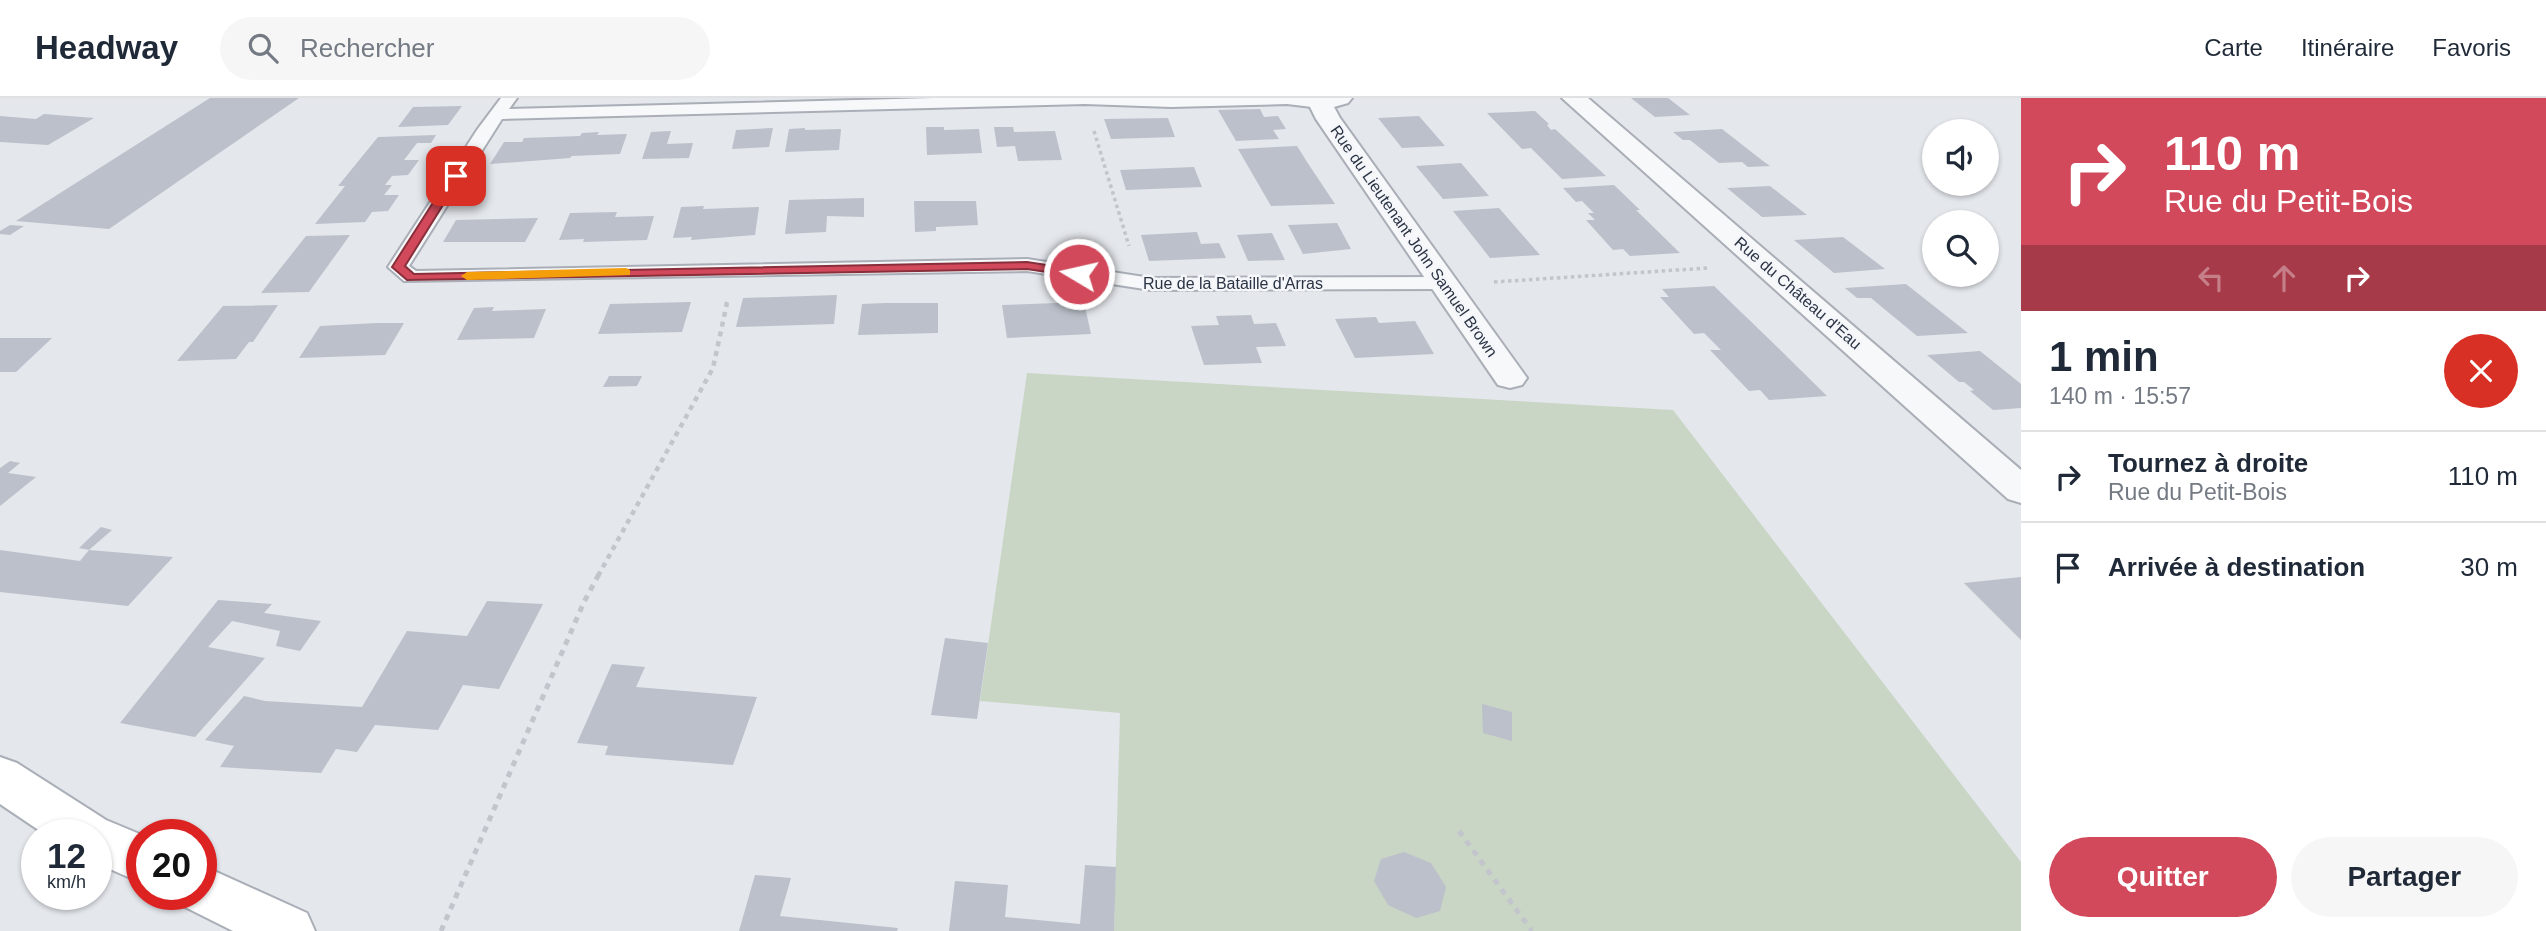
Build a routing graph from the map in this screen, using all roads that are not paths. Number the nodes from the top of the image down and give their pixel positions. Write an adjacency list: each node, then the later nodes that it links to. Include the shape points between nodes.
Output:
1 (509, 98): 5 (lane)
2 (1574, 98): 8 (street, Rue du Château d’Eau)
3 (1085, 99): 4 (lane); 5 (lane)
4 (1330, 101): 6 (street, Rue du Lieutenant John Samuel Brown)
5 (497, 114): 6 (lane, Rue de la Bataille d'Arras, via 398,267 411,278 1027,265 1129,282)
6 (1443, 283): 7 (street, Rue du Lieutenant John Samuel Brown)
7 (1510, 378)
8 (2021, 490)
9 (0, 778): 10 (street)
10 (63, 819)
11 (217, 897): 12 (street)
12 (288, 931)

